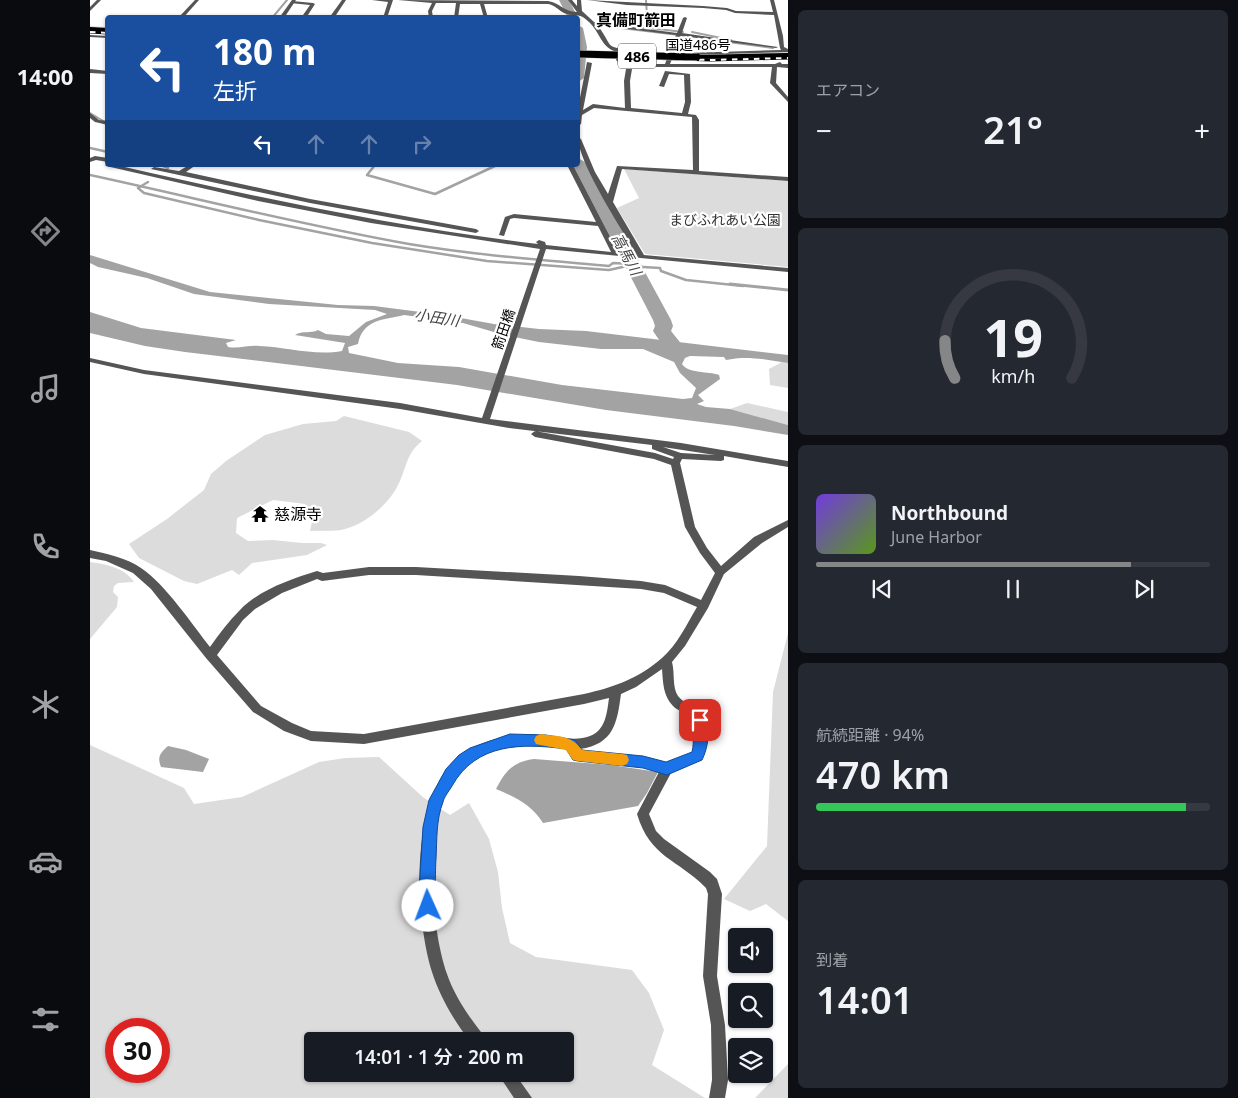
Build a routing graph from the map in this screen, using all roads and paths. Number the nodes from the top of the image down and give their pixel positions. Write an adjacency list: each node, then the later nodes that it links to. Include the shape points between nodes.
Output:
1 (100, 0): 17 (street)
2 (197, 0): 22 (street)
3 (344, 0): 25 (street)
4 (374, 0): 5 (street)
5 (390, 0): 26 (street)
6 (400, 0): 13 (street)
7 (559, 0): 20 (street)
8 (570, 0): 19 (street)
9 (579, 0): 19 (street)
10 (589, 0): 21 (street)
11 (772, 0): 21 (street)
12 (293, 1): 23 (street); 24 (street, via 313,4)
13 (435, 1): 14 (street); 27 (street)
14 (458, 2): 16 (street); 28 (street)
15 (501, 2): 16 (street); 18 (street); 20 (street, via 552,3)
16 (482, 3): 29 (street)
17 (91, 9)
18 (501, 9)
19 (578, 13): 20 (street); 31 (street)
20 (567, 14)
21 (776, 14): 40 (street)
22 (183, 15)
23 (282, 15)
24 (305, 15)
25 (334, 15)
26 (386, 15)
27 (431, 15)
28 (456, 15)
29 (485, 15)
30 (685, 18): 34 (street)
31 (593, 23): 34 (street); 37 (street, via 605,46)
32 (90, 29): 33 (highway)
33 (105, 30)
34 (678, 33): 38 (street); 40 (street)
35 (90, 36): 36 (street)
36 (105, 37)
37 (619, 52): 38 (street); 44 (street, via 619,60)
38 (671, 53): 40 (street); 45 (street)
39 (580, 54): 40 (highway, 国道486号 / 486, bridge, via 697,57)
40 (786, 54): 42 (street)
41 (589, 63): 50 (street)
42 (775, 66): 43 (street); 45 (street); 49 (street, via 773,83)
43 (788, 66)
44 (627, 67): 45 (street); 51 (street)
45 (666, 70): 48 (street); 53 (street, via 687,74)
46 (90, 71): 47 (street)
47 (105, 72)
48 (662, 86)
49 (788, 100)
50 (580, 105)
51 (628, 109): 52 (street, via 593,106); 53 (street)
52 (580, 113)
53 (685, 114): 65 (street, via 694,116 696,120)
54 (90, 115): 55 (street)
55 (105, 122)
56 (580, 144): 67 (street)
57 (90, 160): 58 (street); 59 (street)
58 (105, 160)
59 (105, 164)
60 (117, 167): 70 (street, via 407,228)
61 (144, 167): 64 (street)
62 (190, 167): 64 (street)
63 (571, 167): 68 (street)
64 (182, 173): 69 (street, via 310,201)
65 (696, 173): 66 (street); 67 (street, via 619,167)
66 (788, 178)
67 (609, 203): 72 (street)
68 (600, 224): 69 (street, via 514,216 507,218); 71 (street)
69 (502, 235): 70 (street, via 539,242)
70 (544, 247): 71 (street); 75 (street, 箭田橋)
71 (616, 254): 72 (street)
72 (638, 256): 73 (street)
73 (788, 270)
74 (90, 360): 75 (street, via 144,372)
75 (486, 419): 76 (street)
76 (508, 425): 77 (street); 79 (street, via 518,430)
77 (644, 441): 78 (street); 79 (street)
78 (755, 458): 79 (street); 80 (street)
79 (678, 460): 83 (street, via 685,510 693,533 703,552)
80 (788, 464)
81 (788, 523): 83 (street, via 758,540)
82 (90, 554): 85 (street, via 137,570 155,586)
83 (720, 572): 84 (street)
84 (704, 605): 85 (street, via 665,589 596,581 416,571 318,575 252,606); 86 (street)
85 (210, 655): 87 (street, via 257,709 311,736 364,739)
86 (666, 661): 87 (street); 89 (street, via 670,670 669,688 676,702 696,714 702,729 697,756)
87 (616, 691): 88 (street, via 613,712 604,734 595,740)
88 (570, 744): 89 (street, via 578,755 643,762); 90 (street, via 510,740 474,752 451,773 436,800 430,827 426,891 431,942 446,990)
89 (667, 769): 93 (street, via 643,814 656,843 705,877 715,894 710,976 718,1025 720,1080)
90 (473, 1032)
91 (512, 1082): 92 (street)
92 (524, 1098)
93 (717, 1098)

